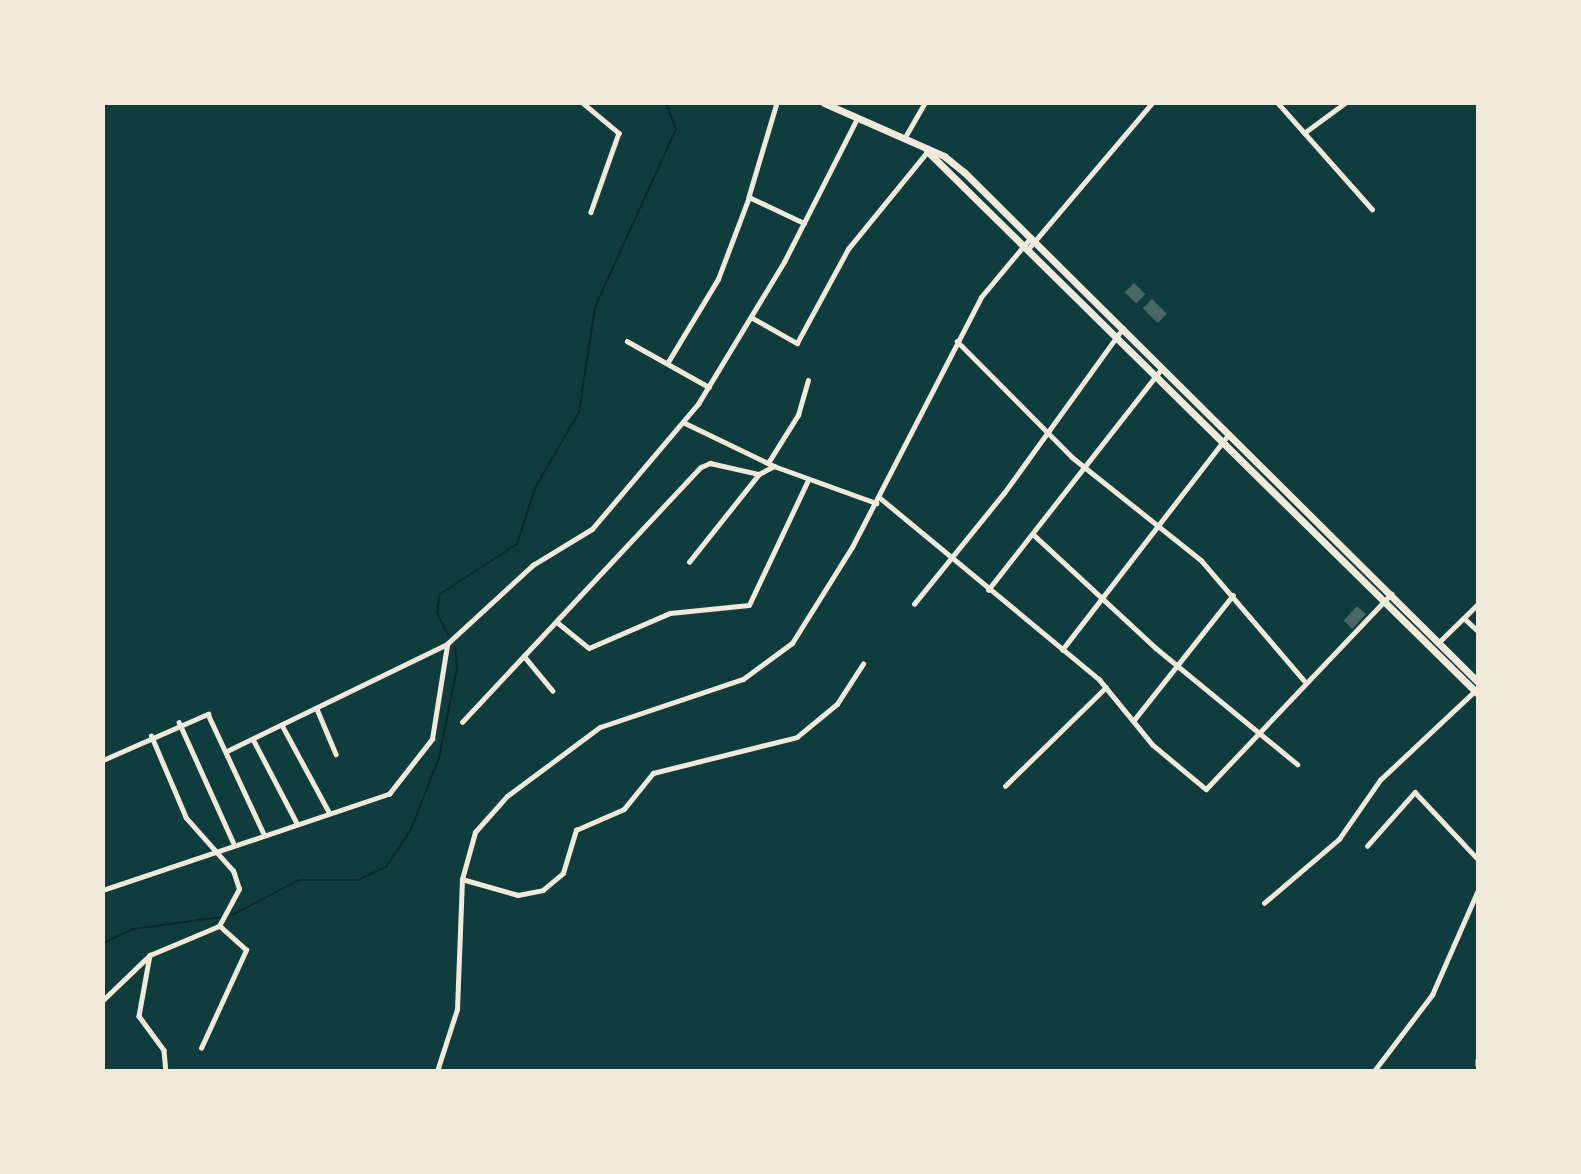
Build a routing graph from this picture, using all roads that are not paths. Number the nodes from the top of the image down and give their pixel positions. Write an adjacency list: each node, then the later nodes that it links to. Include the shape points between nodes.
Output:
1 (583, 103): 14 (street, via 619,133)
2 (777, 103): 12 (street)
3 (824, 103): 8 (highway)
4 (925, 103): 10 (street)
5 (1152, 103): 16 (street)
6 (1278, 103): 9 (street)
7 (1345, 103): 9 (street)
8 (858, 118): 10 (highway); 15 (street)
9 (1304, 133): 13 (street)
10 (905, 138): 11 (highway)
11 (924, 149): 16 (highway, via 954,163); 17 (street, via 848,249 797,343)
12 (749, 197): 15 (street); 22 (street, via 718,279)
13 (1372, 209)
14 (591, 212)
15 (804, 223): 17 (street)
16 (1030, 242): 18 (highway); 19 (highway); 21 (street, via 992,281)
17 (751, 317): 25 (street)
18 (1123, 327): 19 (street); 23 (highway)
19 (1117, 334): 23 (highway); 27 (street)
20 (627, 341): 22 (street)
21 (956, 341): 27 (street); 34 (street)
22 (668, 362): 25 (street)
23 (1161, 370): 28 (highway); 31 (street)
24 (808, 380): 29 (street, via 798,415)
25 (709, 387): 26 (street)
26 (685, 423): 29 (street); 50 (street, via 592,529 533,565)
27 (1048, 434): 31 (street); 37 (street)
28 (1227, 436): 35 (street); 40 (highway); 43 (highway)
29 (768, 463): 30 (street)
30 (774, 466): 32 (street); 33 (street)
31 (1088, 470): 35 (street); 36 (street)
32 (759, 474): 38 (street); 47 (street, via 710,463 701,467)
33 (808, 480): 34 (street); 47 (street, via 749,605 670,613 589,648)
34 (877, 500): 37 (street); 80 (street, via 784,652 743,679 629,714 589,734 483,820 468,845)
35 (1159, 527): 41 (street); 42 (street)
36 (1034, 535): 39 (street); 42 (street)
37 (949, 557): 39 (street); 44 (street)
38 (689, 562)
39 (988, 590): 51 (street)
40 (1391, 594): 43 (street); 49 (highway)
41 (1233, 595): 54 (street); 55 (street)
42 (1105, 598): 51 (street); 54 (street)
43 (1383, 601): 55 (street); 59 (highway)
44 (914, 604)
45 (1478, 604): 46 (street)
46 (1464, 618): 48 (street); 49 (street)
47 (557, 622): 52 (street)
48 (1478, 631)
49 (1439, 642): 56 (highway)
50 (447, 644): 60 (street); 73 (street, via 427,750 388,794)
51 (1062, 650): 57 (street)
52 (524, 656): 58 (street); 63 (street)
53 (863, 664): 80 (street, via 837,704 797,737 653,774 624,809 576,831 564,873 543,890 518,895)
54 (1178, 665): 61 (street); 65 (street)
55 (1304, 680): 65 (street)
56 (1478, 682)
57 (1106, 687): 61 (street); 72 (street)
58 (554, 691)
59 (1477, 691): 83 (street, via 1380,780 1339,839)
60 (317, 709): 64 (street); 69 (street)
61 (1134, 720): 65 (street, via 1160,752 1206,789)
62 (180, 722): 66 (street); 68 (street, via 208,714); 76 (street)
63 (462, 722)
64 (282, 725): 67 (street); 73 (street)
65 (1258, 729): 71 (street)
66 (150, 736): 70 (street); 78 (street, via 186,818)
67 (253, 739): 68 (street); 74 (street)
68 (228, 751): 75 (street)
69 (336, 754)
70 (103, 760)
71 (1297, 764)
72 (1005, 786)
73 (329, 812): 74 (street)
74 (297, 823): 75 (street)
75 (264, 834): 76 (street)
76 (234, 844): 78 (street)
77 (1367, 846): 79 (street, via 1415,792)
78 (215, 851): 81 (street); 84 (street, via 239,883)
79 (1478, 859)
80 (462, 879): 89 (street, via 457,1009)
81 (103, 890)
82 (1478, 890): 90 (street, via 1432,995)
83 (1264, 903)
84 (219, 926): 85 (street); 87 (street, via 246,950)
85 (150, 954): 86 (street); 88 (street, via 139,1016 164,1050)
86 (103, 1000)
87 (201, 1048)
88 (166, 1071)
89 (437, 1071)
90 (1374, 1071)

